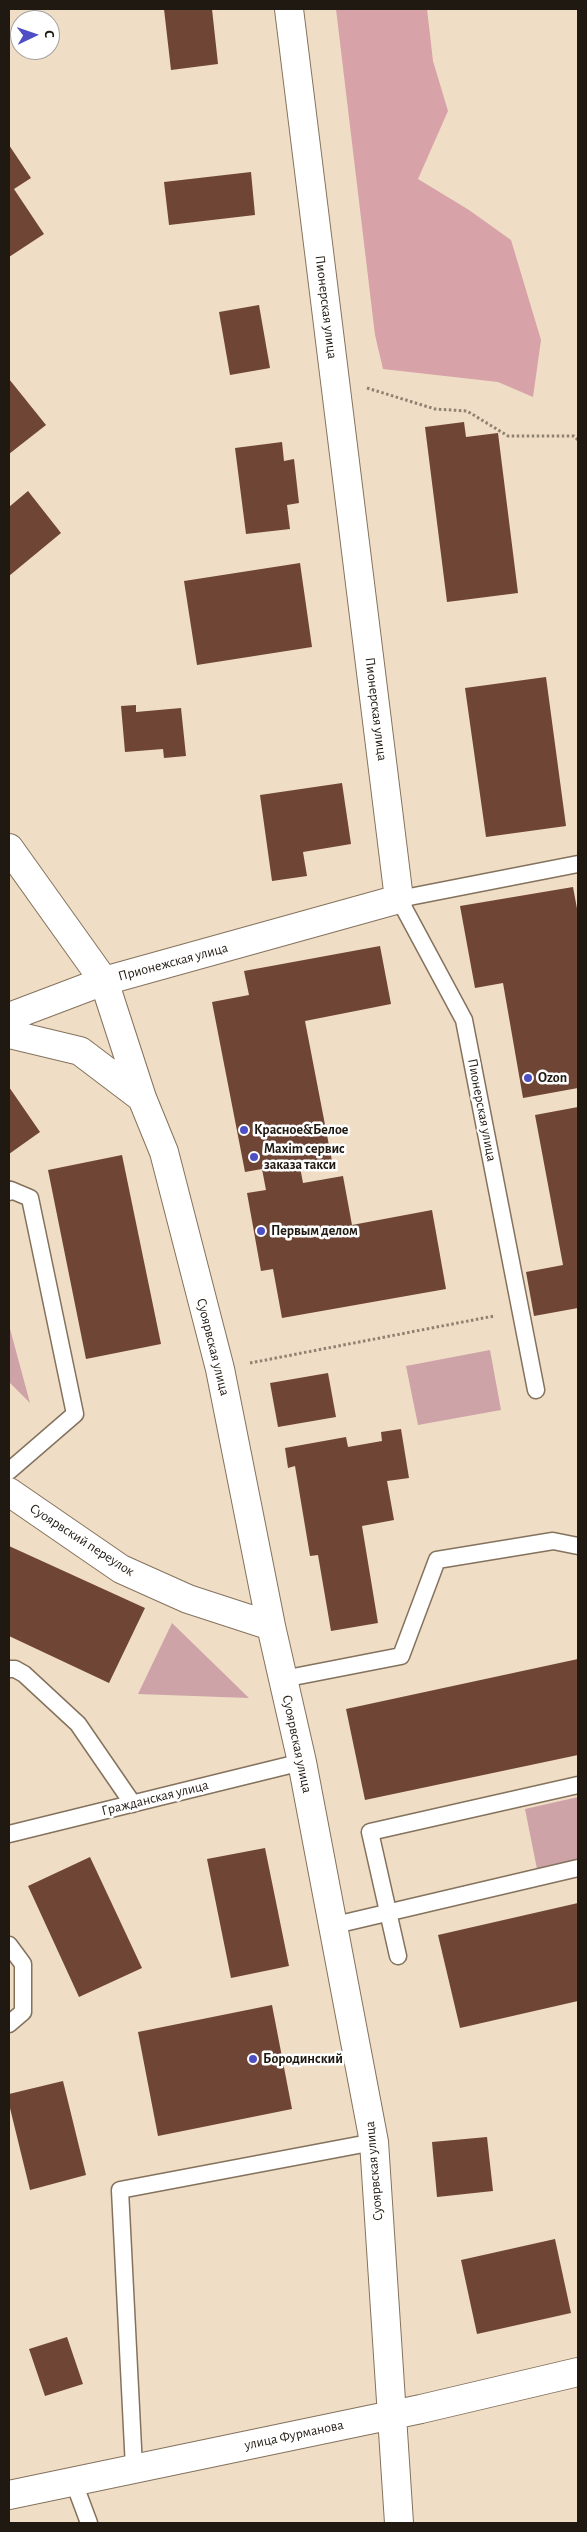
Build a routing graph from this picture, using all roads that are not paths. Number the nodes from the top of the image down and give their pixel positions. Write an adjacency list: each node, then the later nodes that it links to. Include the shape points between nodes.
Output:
1 (289, 9): 4 (street, Пионерская улица)
2 (9, 848): 5 (street, Прионежская улица)
3 (578, 864): 4 (lane)
4 (399, 899): 5 (street, Прионежская улица); 10 (lane, Пионерская улица, via 464,1020)
5 (104, 981): 6 (street); 8 (street, Суоярвская улица)
6 (9, 1017)
7 (9, 1034): 8 (street, via 80,1050)
8 (142, 1098): 14 (street, Суоярвская улица, via 164,1152 220,1369)
9 (9, 1192): 11 (lane, via 30,1198 75,1414)
10 (536, 1390)
11 (9, 1471)
12 (9, 1492): 14 (street, Суоярвский переулок, via 121,1569 188,1599)
13 (578, 1546): 16 (lane, via 553,1540 436,1560 401,1656)
14 (271, 1626): 16 (street, Суоярвская улица)
15 (9, 1669): 19 (lane, via 24,1674 78,1724)
16 (283, 1679): 17 (street, Суоярвская улица)
17 (302, 1762): 19 (lane, Гражданская улица); 23 (street, Суоярвская улица)
18 (578, 1785): 22 (lane, via 370,1832)
19 (133, 1804): 20 (lane, Гражданская улица)
20 (9, 1834)
21 (578, 1868): 22 (lane)
22 (389, 1913): 23 (lane); 25 (lane)
23 (331, 1926): 27 (street, Суоярвская улица)
24 (9, 1945): 26 (lane, via 23,1964 23,2012)
25 (398, 1956)
26 (9, 2024)
27 (374, 2142): 29 (street, Суоярвская улица); 30 (lane, via 120,2190)
28 (578, 2372): 29 (street, улица Фурманова)
29 (391, 2415): 30 (street, улица Фурманова); 34 (street, Суоярвская улица)
30 (134, 2468): 31 (street, улица Фурманова)
31 (73, 2480): 32 (street, улица Фурманова); 33 (lane)
32 (9, 2495)
33 (89, 2523)
34 (399, 2523)

